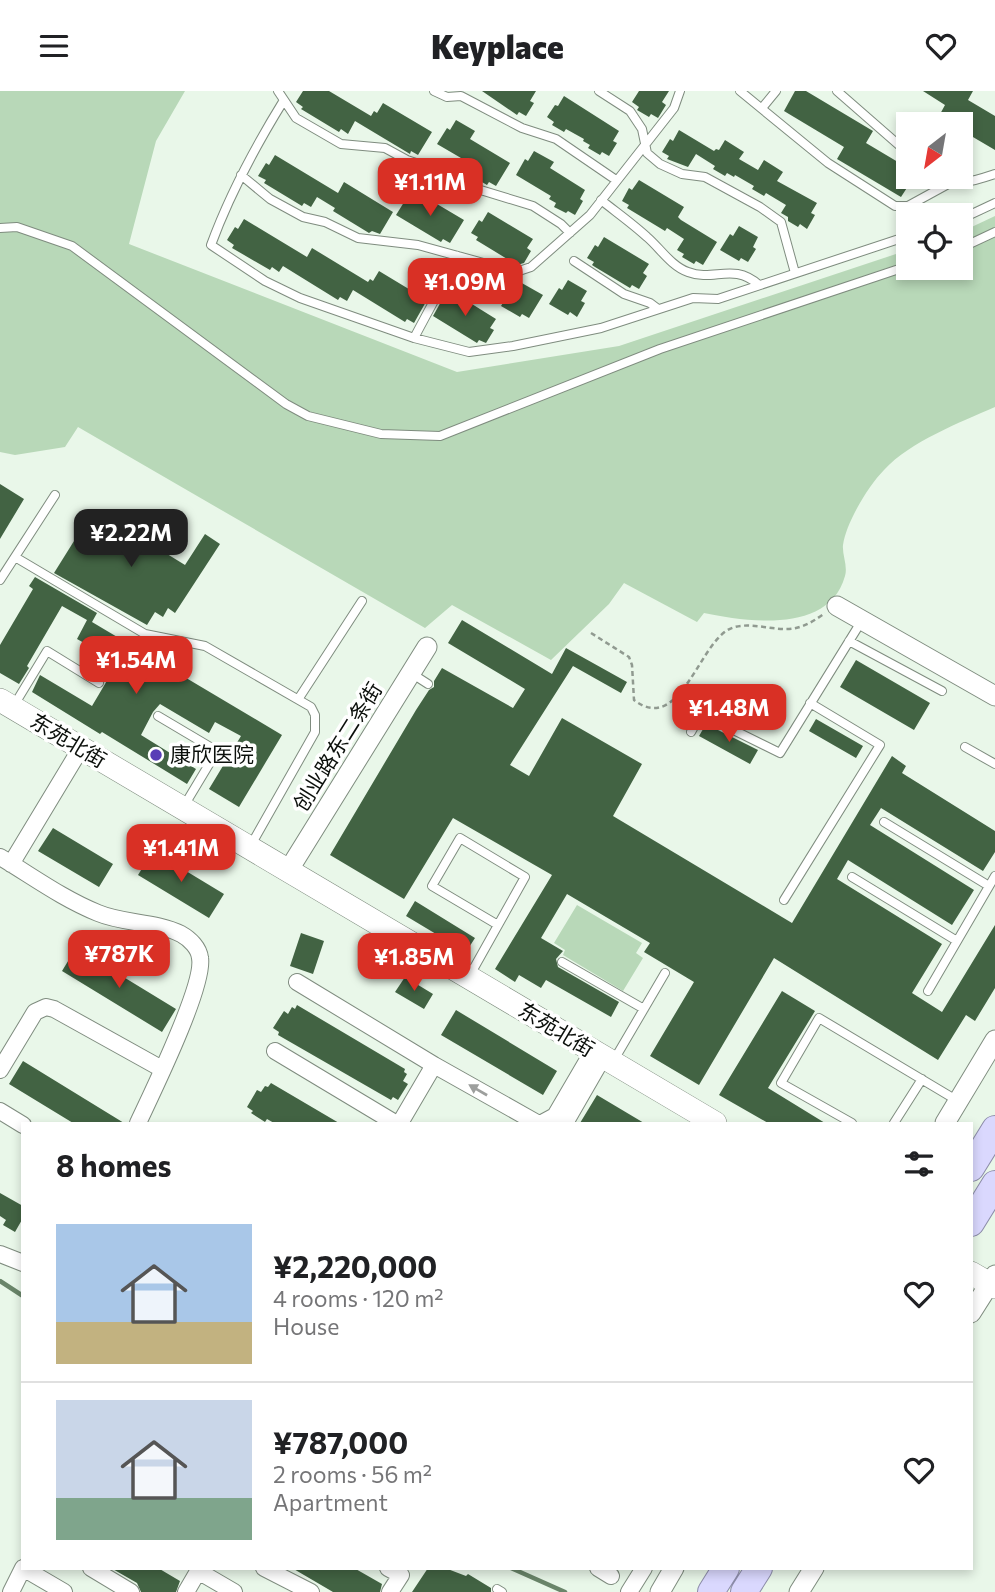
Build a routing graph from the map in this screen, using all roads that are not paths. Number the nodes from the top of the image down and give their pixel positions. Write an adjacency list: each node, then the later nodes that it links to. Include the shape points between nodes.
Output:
1 (278, 91): 8 (lane)
2 (434, 91): 14 (lane, via 447,97 461,96 522,128 556,139)
3 (599, 91): 11 (lane, via 630,111)
4 (680, 91): 11 (lane, via 674,108)
5 (740, 91): 9 (lane)
6 (776, 91): 9 (lane)
7 (838, 91): 10 (lane)
8 (284, 100): 13 (lane); 22 (lane, via 296,118 341,144 385,148 474,188 533,206)
9 (762, 108): 16 (lane, via 828,163 895,206 908,206)
10 (896, 142)
11 (645, 144): 14 (lane); 28 (lane, via 647,153 660,164 682,174 705,177 781,222)
12 (995, 174): 15 (lane)
13 (241, 175): 25 (lane, via 270,199 303,217 358,238 418,245); 31 (lane, via 211,245 300,298)
14 (616, 180): 17 (lane)
15 (973, 182)
16 (939, 189)
17 (601, 200): 22 (lane); 29 (lane, via 688,273 726,272 750,277)
18 (995, 203): 19 (lane)
19 (973, 213)
20 (0, 228): 27 (lane, via 17,227 72,246 308,416 381,434 440,436 660,349)
21 (995, 232): 24 (lane)
22 (570, 233): 25 (lane, via 531,267 516,272)
23 (896, 240): 28 (lane)
24 (973, 242)
25 (458, 256): 31 (lane)
26 (574, 261): 30 (lane, via 624,294)
27 (896, 270)
28 (795, 273): 29 (lane)
29 (759, 285): 30 (lane, via 718,299 693,298)
30 (658, 309): 31 (lane, via 601,328 469,352)
31 (414, 338)
32 (55, 495): 33 (lane)
33 (15, 557): 34 (lane); 45 (lane, via 145,634 205,646)
34 (0, 580)
35 (362, 601): 45 (lane)
36 (837, 606): 37 (street)
37 (862, 620): 38 (lane); 44 (street)
38 (849, 641): 43 (lane); 46 (lane)
39 (427, 647): 40 (street, 创业路东二条街)
40 (411, 673): 42 (lane); 57 (street, 创业路东二条街)
41 (99, 683): 47 (lane, via 47,651)
42 (428, 684)
43 (942, 691)
44 (995, 696)
45 (299, 698): 55 (lane, via 315,715 314,732)
46 (810, 703): 49 (lane, via 780,753 701,713); 61 (lane, via 880,745)
47 (6, 704): 51 (main road, 东苑北街)
48 (158, 716): 53 (lane, via 217,751)
49 (691, 732)
50 (965, 747): 52 (lane)
51 (81, 748): 53 (main road, 东苑北街); 56 (street)
52 (995, 764)
53 (183, 809): 55 (main road, 东苑北街)
54 (884, 822): 60 (lane)
55 (249, 848): 57 (main road, 东苑北街)
56 (6, 860): 75 (street, via 97,913 167,929 194,945 200,957 199,978)
57 (288, 871): 66 (main road, 东苑北街)
58 (995, 876): 60 (lane)
59 (852, 877): 63 (lane)
60 (989, 886): 63 (lane)
61 (785, 900)
62 (498, 925): 62 (lane, via 525,877 460,838 432,886); 66 (lane)
63 (957, 941): 68 (lane)
64 (562, 962): 69 (lane)
65 (665, 973): 69 (lane)
66 (468, 977): 73 (main road, 东苑北街)
67 (297, 982): 74 (street)
68 (928, 991)
69 (644, 1009): 73 (lane)
70 (995, 1040): 78 (street)
71 (7, 1044): 75 (street, via 35,1012 46,1007); 76 (street)
72 (275, 1051): 81 (street)
73 (603, 1057): 84 (street, via 555,1116); 85 (street); 86 (main road, 东苑北街)
74 (434, 1065): 82 (street); 83 (street, one-way to 74)
75 (162, 1069): 80 (street)
76 (0, 1070)
77 (922, 1079): 78 (lane); 87 (lane, via 819,1018 781,1083); 88 (lane)
78 (958, 1101): 89 (street)
79 (0, 1111): 90 (street)
80 (138, 1122)
81 (395, 1122)
82 (398, 1122)
83 (538, 1122)
84 (542, 1122)
85 (566, 1122)
86 (713, 1122)
87 (850, 1122)
88 (895, 1122)
89 (946, 1122)
90 (21, 1124)
91 (993, 1132): 92 (highway)
92 (973, 1165)
93 (995, 1184): 94 (highway)
94 (973, 1220)
95 (0, 1254): 96 (street)
96 (21, 1262)
97 (988, 1279): 98 (street)
98 (973, 1309)
99 (22, 1570): 112 (street)
100 (26, 1570): 113 (street)
101 (94, 1570): 111 (street)
102 (198, 1570): 115 (street)
103 (201, 1570): 116 (street)
104 (268, 1570): 117 (street)
105 (392, 1570): 118 (street, via 401,1575)
106 (643, 1570): 119 (street)
107 (673, 1570): 120 (street)
108 (725, 1570): 121 (highway)
109 (758, 1570): 122 (highway)
110 (813, 1570): 123 (street)
111 (111, 1587): 114 (street)
112 (11, 1592)
113 (64, 1592)
114 (131, 1592)
115 (186, 1592)
116 (234, 1592)
117 (311, 1592)
118 (390, 1592)
119 (629, 1592)
120 (660, 1592)
121 (711, 1592)
122 (744, 1592)
123 (799, 1592)

